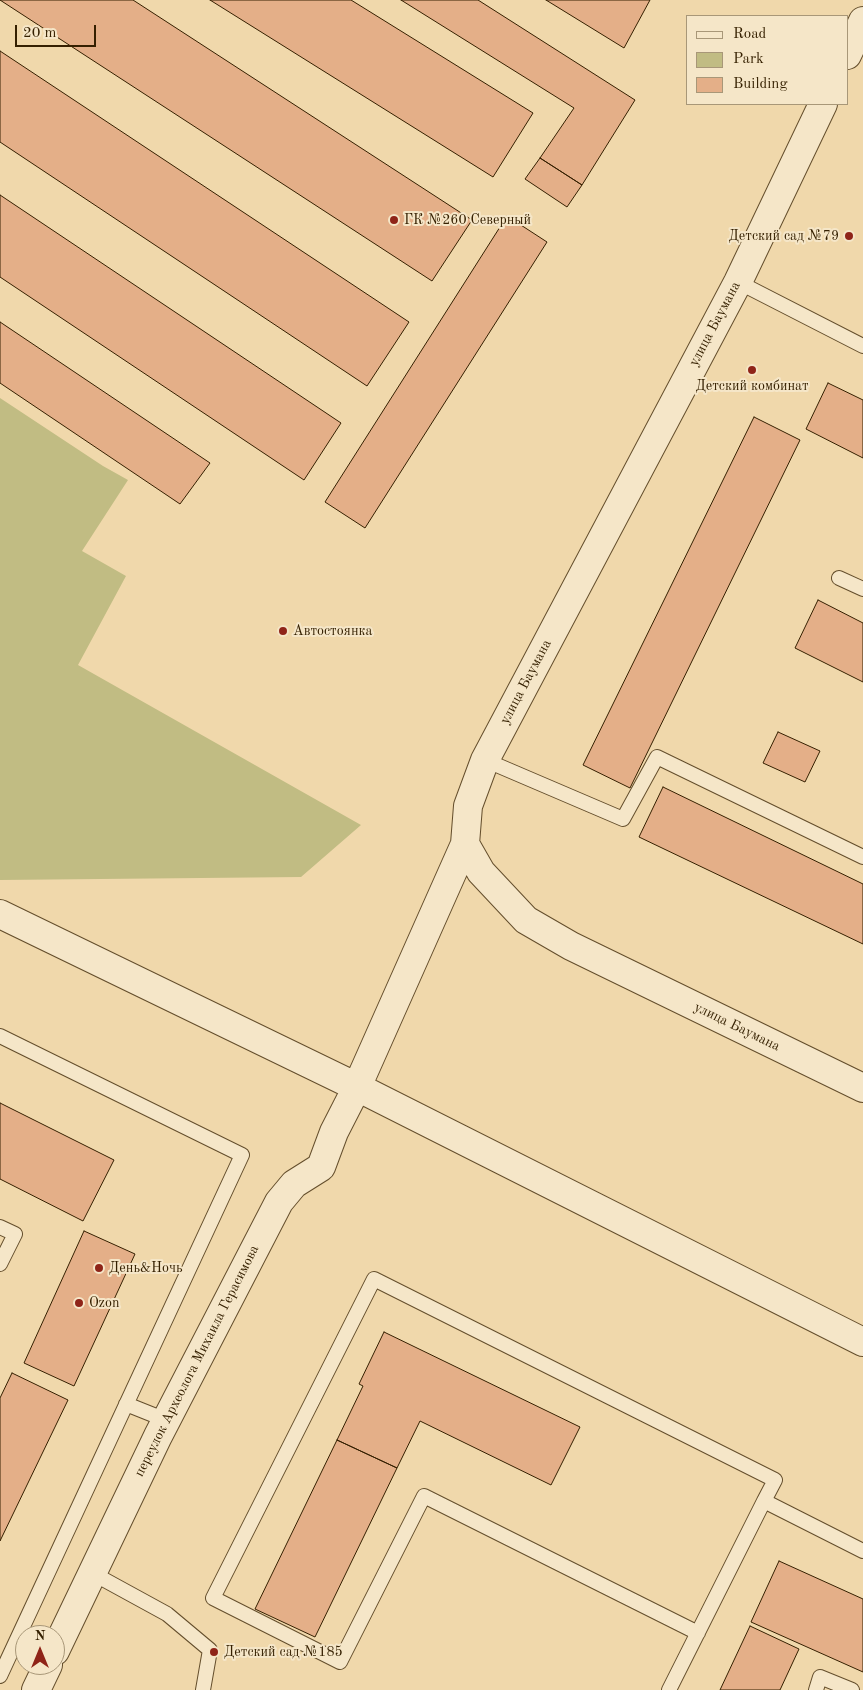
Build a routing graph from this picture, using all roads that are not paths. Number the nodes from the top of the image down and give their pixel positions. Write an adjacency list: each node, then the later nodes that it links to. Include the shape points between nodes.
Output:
1 (863, 21): 2 (street)
2 (848, 53)
3 (823, 105): 4 (street, улица Баумана)
4 (738, 282): 5 (lane); 8 (street, улица Баумана)
5 (863, 346)
6 (839, 578): 7 (lane)
7 (863, 589)
8 (485, 760): 9 (street, улица Баумана, via 468,806); 10 (lane, via 623,819 657,757)
9 (465, 844): 13 (street, переулок Археолога Михаила Герасимова); 14 (street, улица Баумана, via 481,872 526,920 571,946)
10 (863, 857)
11 (0, 914): 13 (street)
12 (0, 1036): 18 (lane, via 242,1156)
13 (357, 1087): 17 (street); 19 (street, переулок Археолога Михаила Герасимова, via 334,1132 321,1167 294,1184 279,1202)
14 (863, 1088)
15 (0, 1227): 16 (lane, via 15,1234)
16 (0, 1264)
17 (863, 1342)
18 (126, 1404): 19 (lane); 26 (lane)
19 (166, 1420): 22 (street, переулок Археолога Михаила Герасимова)
20 (764, 1501): 21 (lane); 24 (lane); 24 (lane, via 775,1480 374,1279 213,1598 340,1662 424,1496)
21 (863, 1550)
22 (92, 1573): 23 (street, переулок Археолога Михаила Герасимова); 28 (lane, via 168,1614 210,1650)
23 (65, 1629)
24 (698, 1633): 29 (lane)
25 (43, 1675): 27 (street)
26 (0, 1676)
27 (36, 1690)
28 (203, 1690)
29 (669, 1690)
30 (816, 1690): 31 (lane, via 820,1677)
31 (852, 1690)

